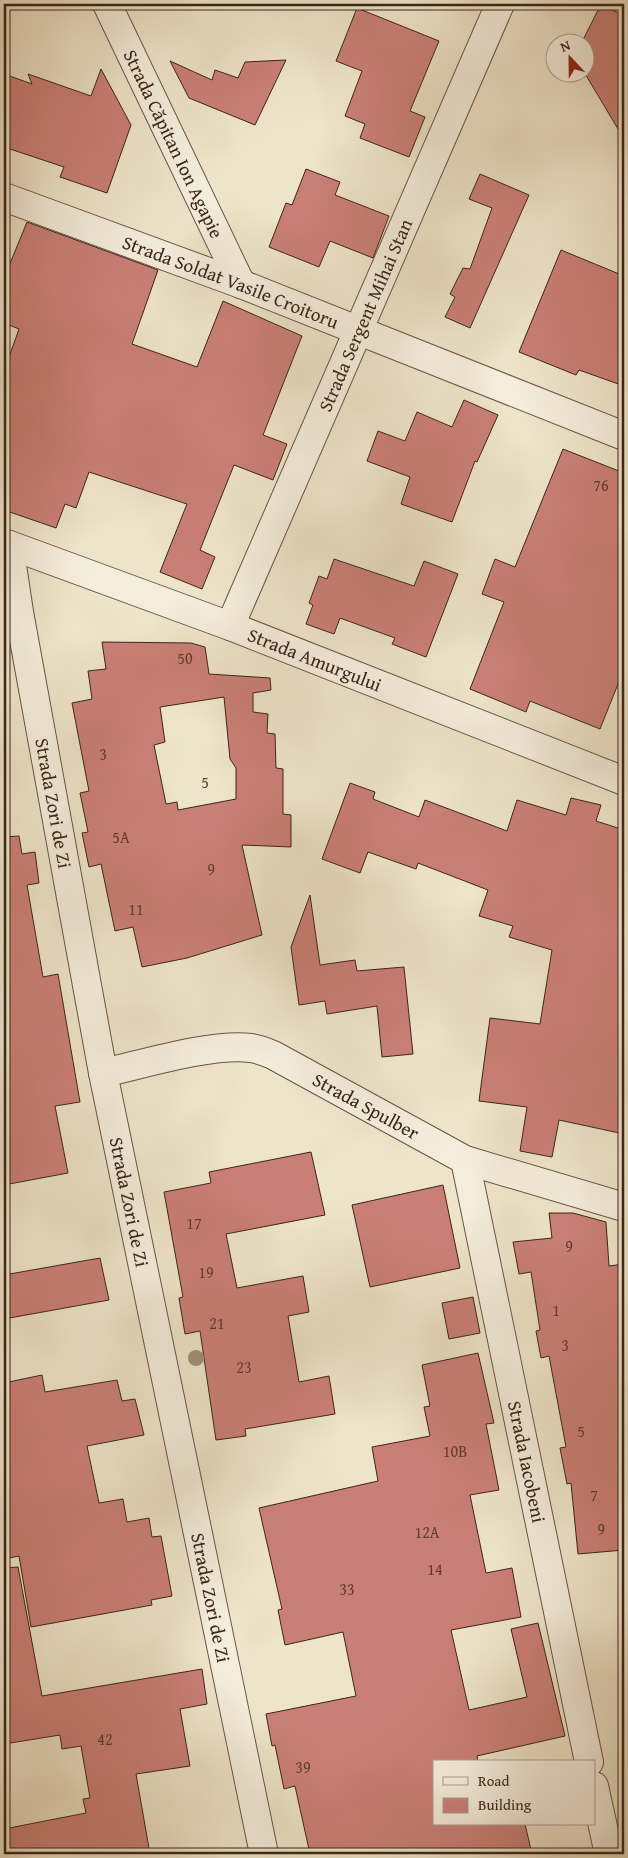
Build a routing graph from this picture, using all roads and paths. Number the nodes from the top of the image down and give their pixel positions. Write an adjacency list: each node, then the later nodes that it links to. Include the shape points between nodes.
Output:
1 (107, 4): 4 (street, Strada Căpitan Ion Agapie)
2 (500, 4): 5 (street, Strada Sergent Mihai Stan)
3 (4, 197): 4 (street, Strada Soldat Vasile Croitoru)
4 (241, 284): 5 (street, Strada Soldat Vasile Croitoru)
5 (359, 330): 6 (street, Strada Soldat Vasile Croitoru); 8 (street, Strada Sergent Mihai Stan)
6 (624, 436)
7 (7, 544): 8 (street, Strada Amurgului); 10 (street, Strada Zori de Zi)
8 (230, 626): 9 (street, Strada Amurgului)
9 (624, 781)
10 (103, 1073): 11 (street, Strada Spulber, via 203,1051 252,1048 273,1055); 15 (street, Strada Zori de Zi)
11 (465, 1160): 12 (street, Strada Spulber); 13 (street, Strada Iacobeni)
12 (624, 1206)
13 (589, 1760)
14 (596, 1796): 16 (street)
15 (264, 1854)
16 (608, 1854)

